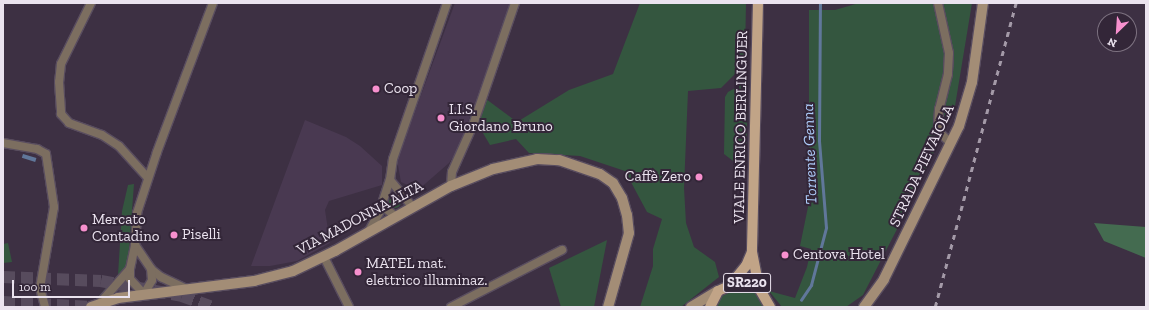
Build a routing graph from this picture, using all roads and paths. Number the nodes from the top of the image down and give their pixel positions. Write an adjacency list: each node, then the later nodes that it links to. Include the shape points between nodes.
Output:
1 (91, 3): 10 (street, via 61,64 61,114 69,123 102,135 119,146)
2 (214, 3): 10 (street, VIA MADONNA ALTA)
3 (447, 3): 11 (street, via 393,159)
4 (515, 3): 12 (street, via 473,125 452,172)
5 (758, 3): 19 (main road, VIALE ENRICO BERLINGUER)
6 (938, 3): 9 (street, via 949,53 948,74 939,109 938,126 941,134)
7 (983, 3): 9 (street, STRADA PIEVAIOLA, via 967,104)
8 (3, 143): 30 (street, via 37,149 46,154 54,207 40,288)
9 (951, 143): 36 (street, STRADA PIEVAIOLA, via 884,279)
10 (148, 178): 17 (street, VIA MADONNA ALTA, via 137,213)
11 (390, 180): 13 (street); 14 (street)
12 (451, 186): 14 (street, VIA MADONNA ALTA); 33 (street, via 493,169 537,159 559,160 580,165 613,183 628,215 629,233)
13 (383, 202): 15 (street, via 385,208); 16 (street)
14 (412, 206): 15 (street, VIA MADONNA ALTA)
15 (395, 216): 16 (street, VIA MADONNA ALTA)
16 (369, 231): 20 (street, VIA MADONNA ALTA)
17 (135, 245): 21 (street, VIA MADONNA ALTA); 22 (street)
18 (562, 250): 32 (street)
19 (752, 252): 23 (main road, via 746,266); 24 (main road)
20 (324, 257): 25 (street, VIA MADONNA ALTA, via 271,278); 31 (street)
21 (130, 269): 27 (street, via 130,279); 28 (street, VIA MADONNA ALTA)
22 (152, 270): 25 (street); 27 (street, via 152,280)
23 (732, 282): 24 (main road, SR220, via 744,282); 26 (main road, SR220)
24 (759, 288): 29 (main road, SR220)
25 (188, 289): 27 (street, VIA MADONNA ALTA)
26 (718, 291): 34 (street, SR220); 35 (main road, SR220)
27 (144, 294): 28 (street, VIA MADONNA ALTA)
28 (96, 305)
29 (771, 306)
30 (45, 307)
31 (349, 307)
32 (451, 307)
33 (608, 307)
34 (691, 307)
35 (710, 307)
36 (864, 307)

